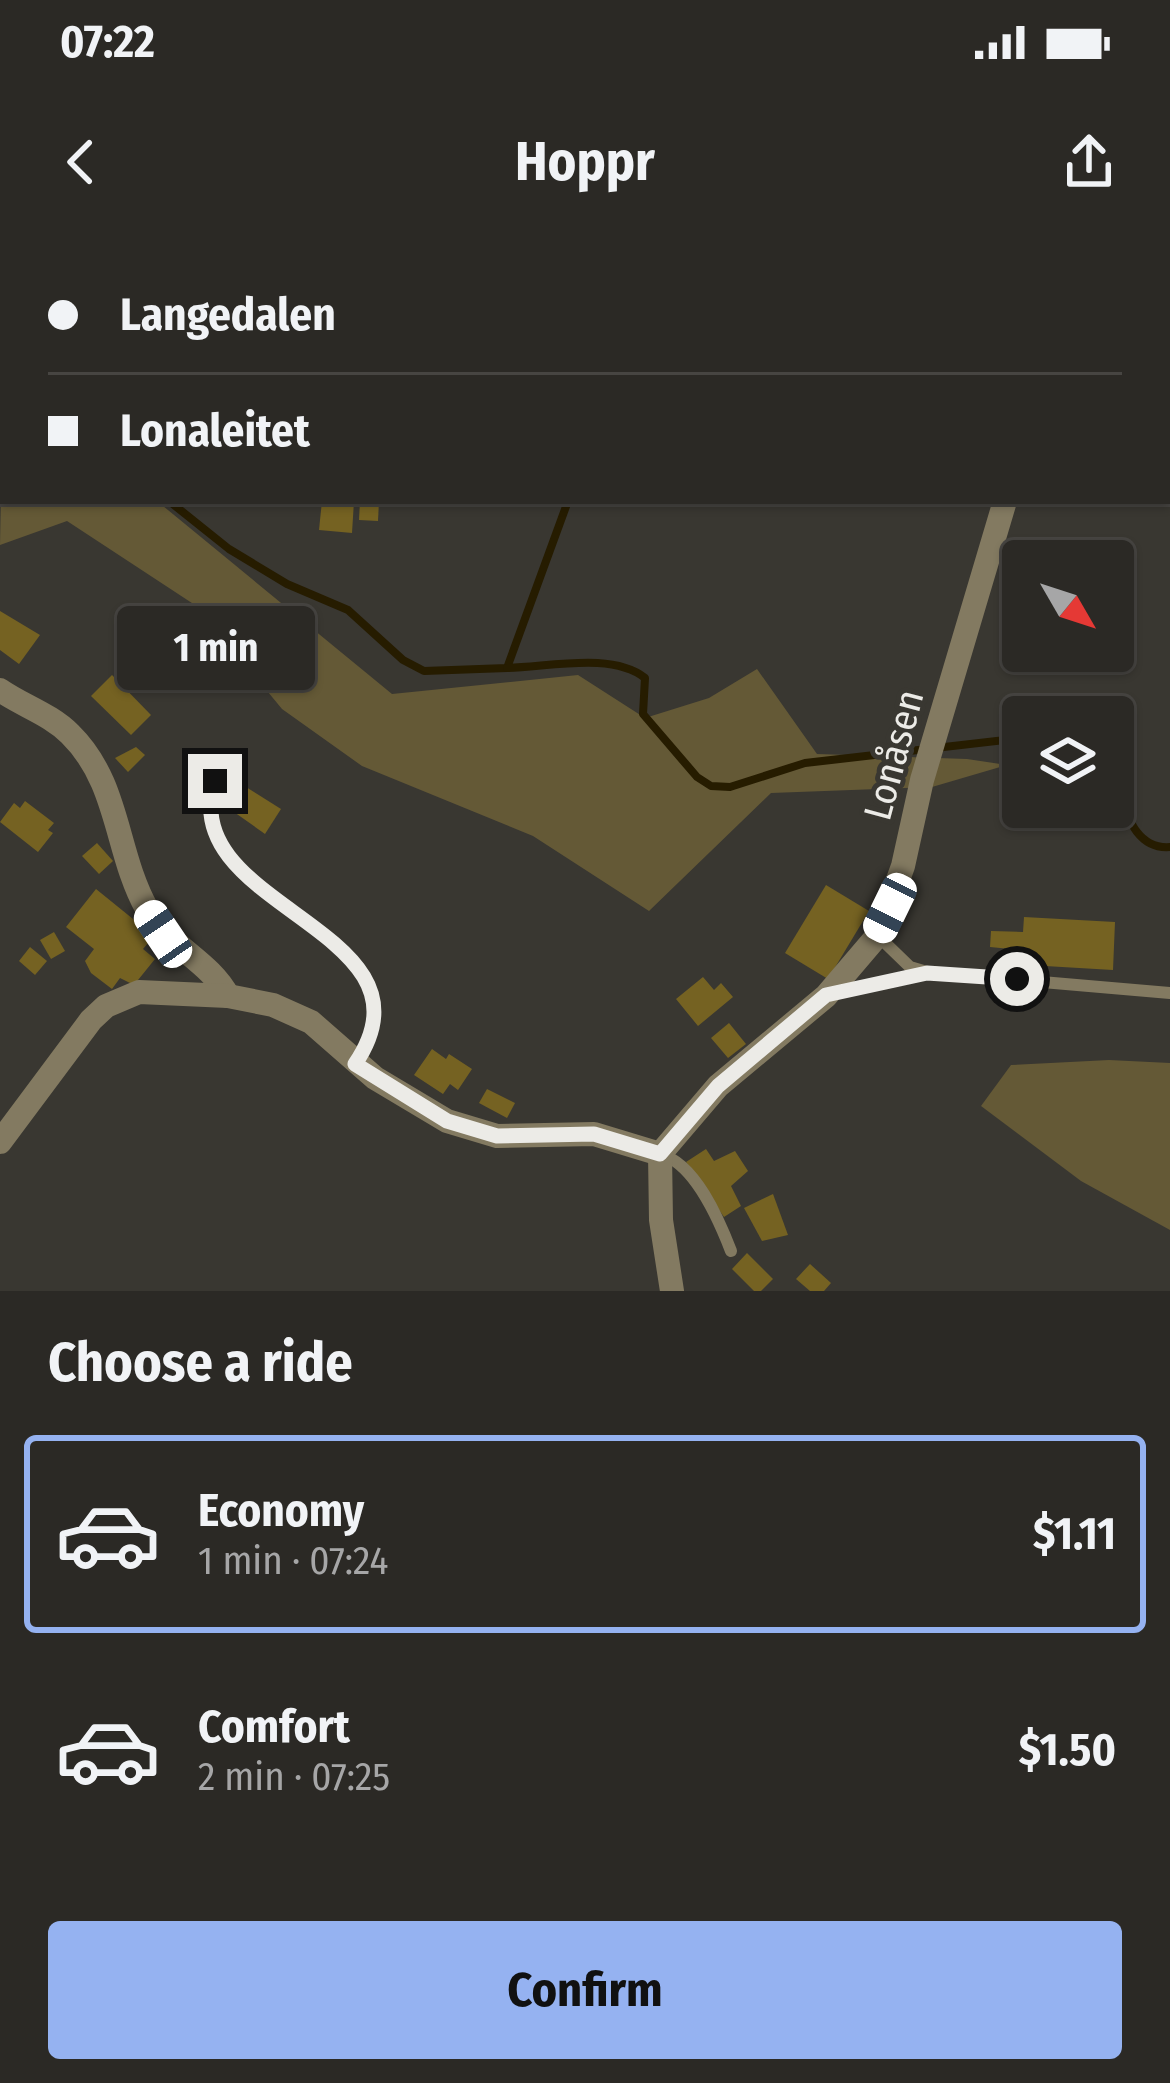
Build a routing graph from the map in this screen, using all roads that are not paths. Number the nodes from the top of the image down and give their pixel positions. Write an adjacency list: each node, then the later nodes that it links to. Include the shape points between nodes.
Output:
1 (1004, 504): 4 (street, Lonåsen)
2 (0, 690): 8 (street, via 88,753 146,908)
3 (215, 781): 9 (lane, via 214,827 232,862 342,949 366,982 373,1028)
4 (878, 935): 5 (lane); 7 (street, Lonåsen)
5 (927, 973): 6 (lane); 7 (lane)
6 (1170, 994)
7 (826, 995): 11 (street, Lonåsen, via 718,1086)
8 (228, 996): 9 (street, via 294,1012); 10 (street, via 139,992 106,1006)
9 (355, 1064): 11 (street, via 433,1114 480,1131 594,1134)
10 (0, 1142)
11 (660, 1154): 12 (lane, via 683,1167); 13 (street)
12 (731, 1251)
13 (672, 1291)

